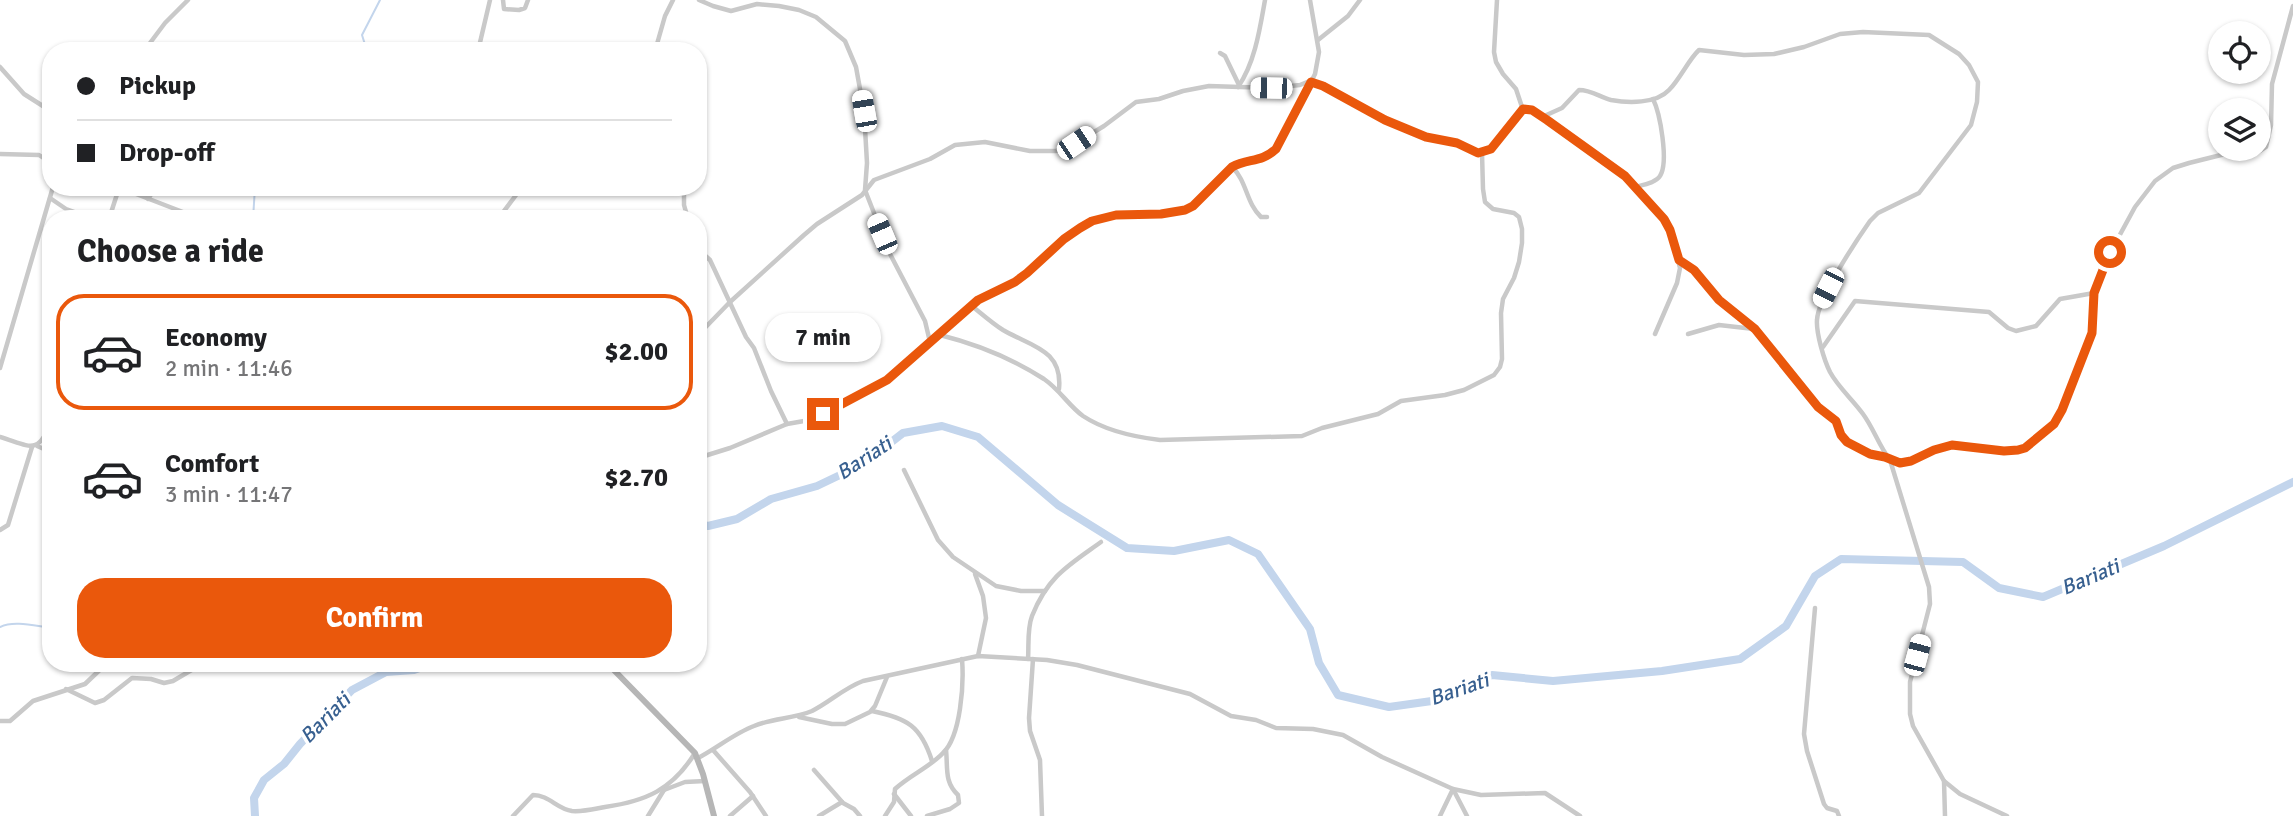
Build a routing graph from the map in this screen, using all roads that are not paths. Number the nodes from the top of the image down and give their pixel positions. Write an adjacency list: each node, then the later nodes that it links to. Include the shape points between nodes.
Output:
1 (188, 0): 14 (street)
2 (490, 0): 15 (street)
3 (503, 0): 4 (street, via 504,9 515,10 524,9)
4 (528, 0)
5 (673, 0): 16 (street)
6 (699, 0): 11 (street, via 732,11)
7 (1265, 0): 20 (street, via 1252,55)
8 (1310, 0): 13 (street)
9 (1360, 0): 13 (street)
10 (1497, 0): 23 (street, via 1496,62 1516,89)
11 (780, 3): 30 (street, via 816,17 849,47 865,119)
12 (2293, 6): 42 (street, via 2272,84 2266,147 2202,158 2173,168 2155,181 2114,244)
13 (1318, 40): 19 (street)
14 (150, 42)
15 (480, 42)
16 (658, 42)
17 (1220, 53): 20 (street)
18 (0, 67): 22 (street, via 24,94)
19 (1311, 81): 20 (street, via 1293,86); 25 (street, via 1415,133); 28 (street, via 1276,149 1261,160)
20 (1238, 86): 30 (street, via 1209,86 1136,102 1104,126 1056,151 985,142 955,145 874,180)
21 (1653, 99): 24 (street, via 1621,101 1579,90 1558,112); 29 (street, via 1660,124 1662,171 1656,181); 51 (street, via 1666,94 1699,50 1774,54 1849,32 1929,35 1959,54 1977,76 1974,117 1966,133 1919,193 1870,220 1828,288 1816,321)
22 (42, 105)
23 (1522, 110): 24 (street); 25 (street, via 1491,149)
24 (1542, 117): 29 (street, via 1613,166)
25 (1482, 153): 53 (street, via 1485,202 1493,209 1514,213 1522,229 1519,262 1503,299 1502,359 1494,375 1464,390 1401,401 1378,414 1302,436 1211,440 1146,438 1106,427 1082,415)
26 (0, 154): 27 (street)
27 (42, 156)
28 (1232, 167): 38 (street, via 1244,181 1257,213); 44 (street, via 1185,210 1092,221 1015,282)
29 (1634, 187): 41 (street, via 1670,230)
30 (866, 190): 43 (street, via 817,224); 50 (street, via 890,254 925,321)
31 (141, 196): 34 (street)
32 (151, 196): 34 (street)
33 (50, 198): 35 (street); 36 (street)
34 (149, 199): 37 (street)
35 (46, 210)
36 (69, 210)
37 (178, 210)
38 (1267, 217)
39 (42, 225): 52 (street)
40 (707, 257): 43 (street)
41 (1679, 260): 46 (street); 47 (street, via 1679,277)
42 (2094, 293): 51 (street, via 2060,299 2036,326 2016,331 1989,312 1855,301); 60 (street, via 2092,333 2062,410 2054,424 2025,448 2004,451 1952,445 1905,463)
43 (730, 302): 45 (street); 54 (street)
44 (972, 306): 49 (street); 53 (street, via 1048,355 1058,369)
45 (707, 326)
46 (1755, 329): 48 (street, via 1718,325); 60 (street, via 1818,407 1836,421 1847,442)
47 (1655, 334)
48 (1688, 334)
49 (940, 335): 50 (street); 53 (street, via 998,355)
50 (930, 342): 54 (street, via 872,389 823,414)
51 (1823, 347): 60 (street, via 1832,374 1871,426)
52 (0, 368)
53 (1059, 390)
54 (787, 424): 59 (street)
55 (0, 437): 57 (street)
56 (42, 440): 57 (street)
57 (34, 446): 58 (street); 62 (street, via 8,525)
58 (42, 449)
59 (707, 455)
60 (1888, 458): 84 (street, via 1931,600 1911,679 1910,714)
61 (904, 470): 64 (street, via 938,540)
62 (0, 530)
63 (1101, 542): 65 (street, via 1062,569)
64 (975, 573): 65 (street, via 1007,590); 67 (street, via 986,618)
65 (1045, 591): 69 (street, via 1032,617)
66 (1815, 608): 106 (street, via 1804,734 1824,804)
67 (978, 656): 68 (street); 69 (street)
68 (962, 659): 73 (street); 79 (street, via 961,707)
69 (1030, 659): 86 (street, via 1077,665 1189,694 1231,716 1276,728 1343,735); 102 (street, via 1029,718 1040,760)
70 (98, 672): 74 (street, via 85,684)
71 (188, 672): 74 (street, via 164,683 132,678 95,703)
72 (616, 672): 80 (street)
73 (888, 676): 75 (street); 76 (street, via 850,686)
74 (66, 689): 77 (street, via 33,701 10,722)
75 (871, 710): 76 (street, via 840,725); 81 (street, via 915,727)
76 (798, 716): 78 (street, via 750,727)
77 (0, 721)
78 (713, 750): 80 (street); 88 (street)
79 (946, 750): 81 (street); 90 (street, via 947,780 959,797)
80 (696, 755): 83 (street); 85 (street)
81 (932, 761): 87 (street)
82 (814, 770): 89 (street)
83 (705, 781): 85 (street); 94 (street)
84 (1944, 781): 107 (street); 108 (street, via 1960,794)
85 (665, 788): 92 (street, via 622,805 579,811 533,794); 93 (street)
86 (1453, 789): 103 (street); 104 (street); 105 (street, via 1481,794 1545,793)
87 (894, 793): 99 (street, via 894,803); 100 (street)
88 (752, 796): 95 (street); 96 (street)
89 (842, 802): 97 (street); 98 (street)
90 (956, 806): 91 (street); 101 (street)
91 (956, 813)
92 (513, 816)
93 (648, 816)
94 (714, 816)
95 (730, 816)
96 (766, 816)
97 (819, 816)
98 (860, 816)
99 (885, 816)
100 (911, 816)
101 (927, 816)
102 (1042, 816)
103 (1440, 816)
104 (1467, 816)
105 (1580, 816)
106 (1839, 816)
107 (1945, 816)
108 (2007, 816)

